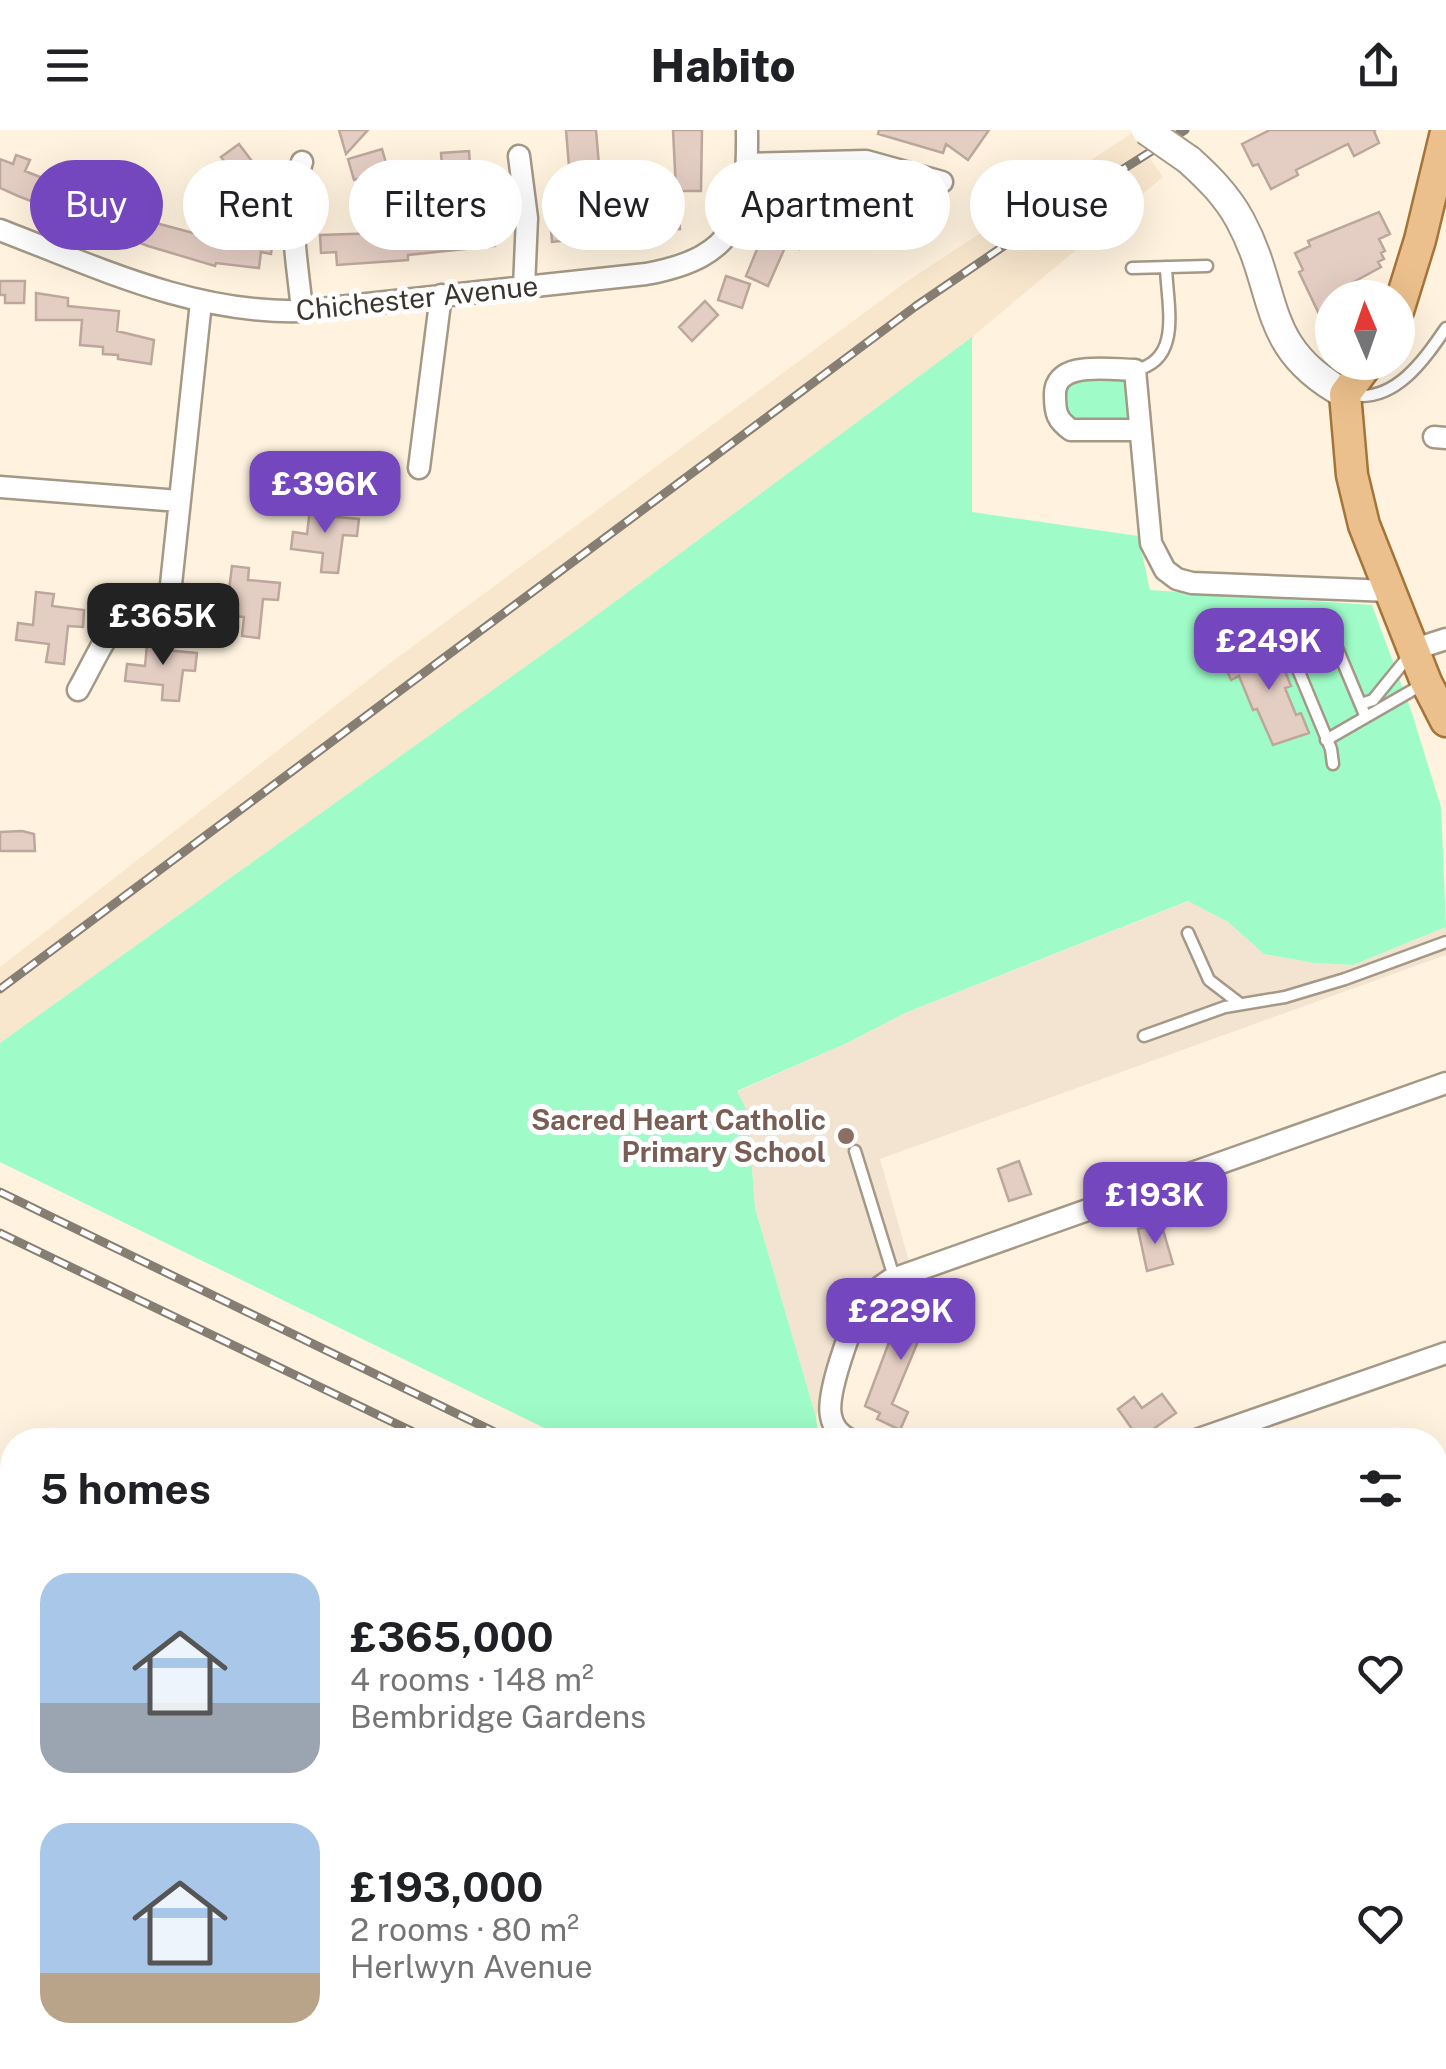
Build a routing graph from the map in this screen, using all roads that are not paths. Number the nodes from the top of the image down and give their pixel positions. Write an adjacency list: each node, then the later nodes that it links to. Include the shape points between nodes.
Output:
1 (746, 130): 6 (street, Chichester Avenue)
2 (1146, 130): 20 (street, bridge, via 1209,178 1240,220 1289,349 1317,379)
3 (1446, 132): 12 (main road)
4 (518, 151): 13 (street, via 526,218)
5 (304, 158): 16 (street, via 293,210)
6 (747, 160)
7 (0, 230): 15 (street, Chichester Avenue)
8 (711, 250): 13 (street, Chichester Avenue, via 690,264 646,274)
9 (1207, 266): 10 (lane)
10 (1166, 267): 11 (lane); 18 (lane, via 1166,351 1155,364)
11 (1132, 268)
12 (1407, 280)
13 (524, 287): 14 (street, Chichester Avenue)
14 (441, 295): 16 (street, Chichester Avenue); 22 (street)
15 (200, 302): 16 (street, Chichester Avenue); 24 (street)
16 (302, 312)
17 (1446, 328): 20 (lane, via 1391,388 1369,397)
18 (1135, 370): 21 (street); 21 (street, via 1080,370 1054,388 1064,425 1080,432)
19 (1356, 380): 20 (main road)
20 (1345, 394): 25 (main road, via 1357,499)
21 (1140, 430): 25 (street, via 1151,543 1177,579)
22 (419, 468)
23 (0, 487): 24 (street)
24 (179, 501): 29 (street, via 178,599 135,606 124,615)
25 (1390, 591): 27 (main road)
26 (1446, 639): 27 (street)
27 (1412, 650): 28 (main road); 30 (lane)
28 (1426, 682): 30 (lane); 31 (main road)
29 (78, 690)
30 (1363, 710): 32 (lane); 32 (lane, via 1330,630 1302,618 1280,626)
31 (1446, 721)
32 (1326, 740): 33 (lane)
33 (1333, 764)
34 (1188, 933): 36 (lane, via 1210,980)
35 (1446, 942): 36 (lane, via 1284,997)
36 (1239, 1003): 37 (lane)
37 (1144, 1036)
38 (1446, 1084): 40 (street)
39 (855, 1151): 40 (lane)
40 (895, 1278): 42 (street, via 861,1308 835,1381 829,1412)
41 (1446, 1353): 43 (street)
42 (835, 1428)
43 (1230, 1428)

